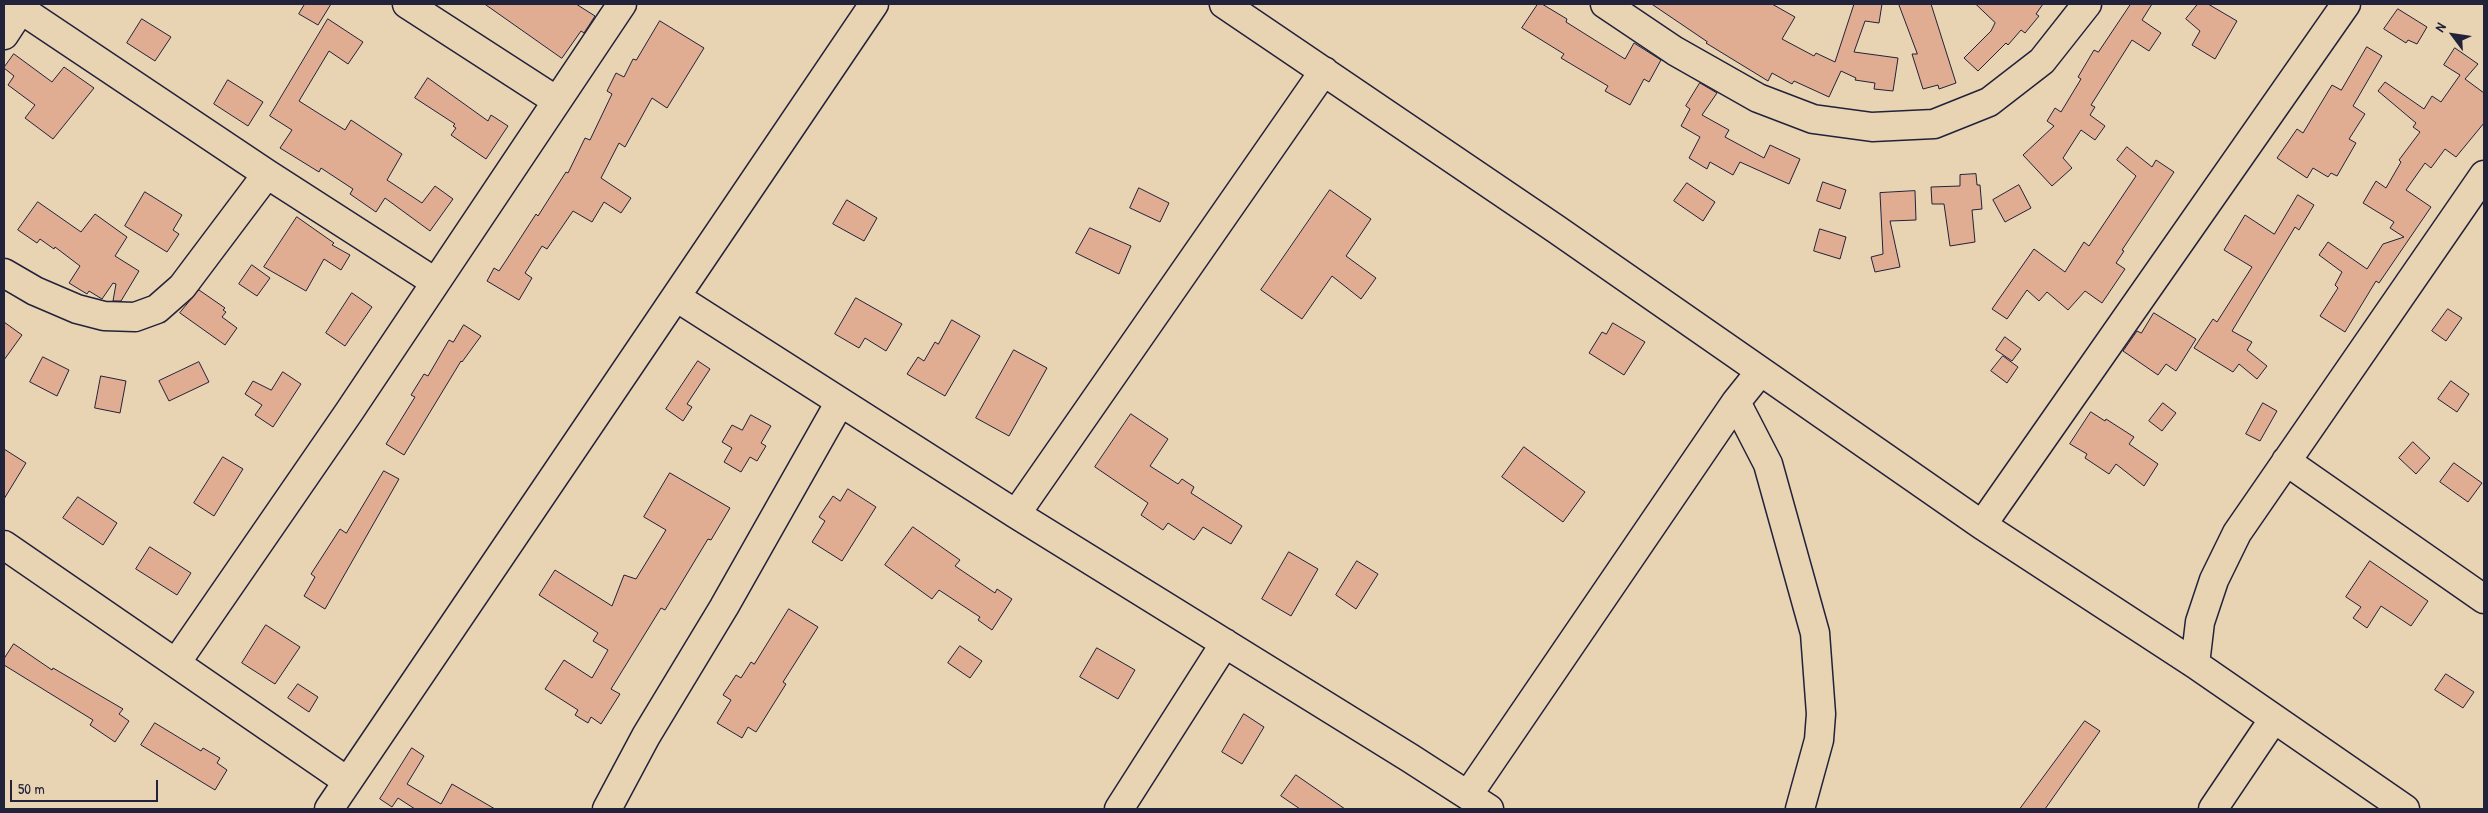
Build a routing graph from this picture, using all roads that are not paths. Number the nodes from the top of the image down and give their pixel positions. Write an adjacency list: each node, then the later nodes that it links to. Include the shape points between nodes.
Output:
1 (407, 4): 11 (street)
2 (622, 4): 11 (street)
3 (874, 4): 16 (street)
4 (1224, 4): 10 (street)
5 (1605, 4): 6 (street, via 1675,51 1758,98 1813,119 1872,127 1934,124 1989,102 2042,61)
6 (2087, 4)
7 (2346, 4): 22 (street)
8 (17, 6): 9 (street); 12 (street)
9 (4, 35)
10 (1324, 71): 17 (street); 21 (street)
11 (557, 100): 15 (street)
12 (267, 174): 14 (street, via 182,287 157,309 135,317 104,316 77,309); 15 (street)
13 (2484, 175): 20 (street)
14 (4, 273)
15 (435, 282): 26 (street)
16 (676, 297): 18 (street); 29 (street)
17 (1760, 372): 19 (street); 22 (street)
18 (840, 402): 21 (street); 32 (street)
19 (1736, 402): 30 (street); 34 (street, via 1768,464 1815,633 1820,740)
20 (2286, 461): 24 (street); 27 (street, via 2236,533 2214,580 2200,622)
21 (1016, 514): 25 (street)
22 (1982, 525): 27 (street)
23 (4, 545): 26 (street)
24 (2484, 599)
25 (1225, 642): 30 (street); 33 (street)
26 (176, 663): 29 (street)
27 (2195, 664): 28 (street)
28 (2273, 720): 35 (street); 36 (street)
29 (347, 781): 31 (street)
30 (1478, 802)
31 (329, 809)
32 (607, 809)
33 (1118, 809)
34 (1800, 809)
35 (2213, 809)
36 (2405, 809)

